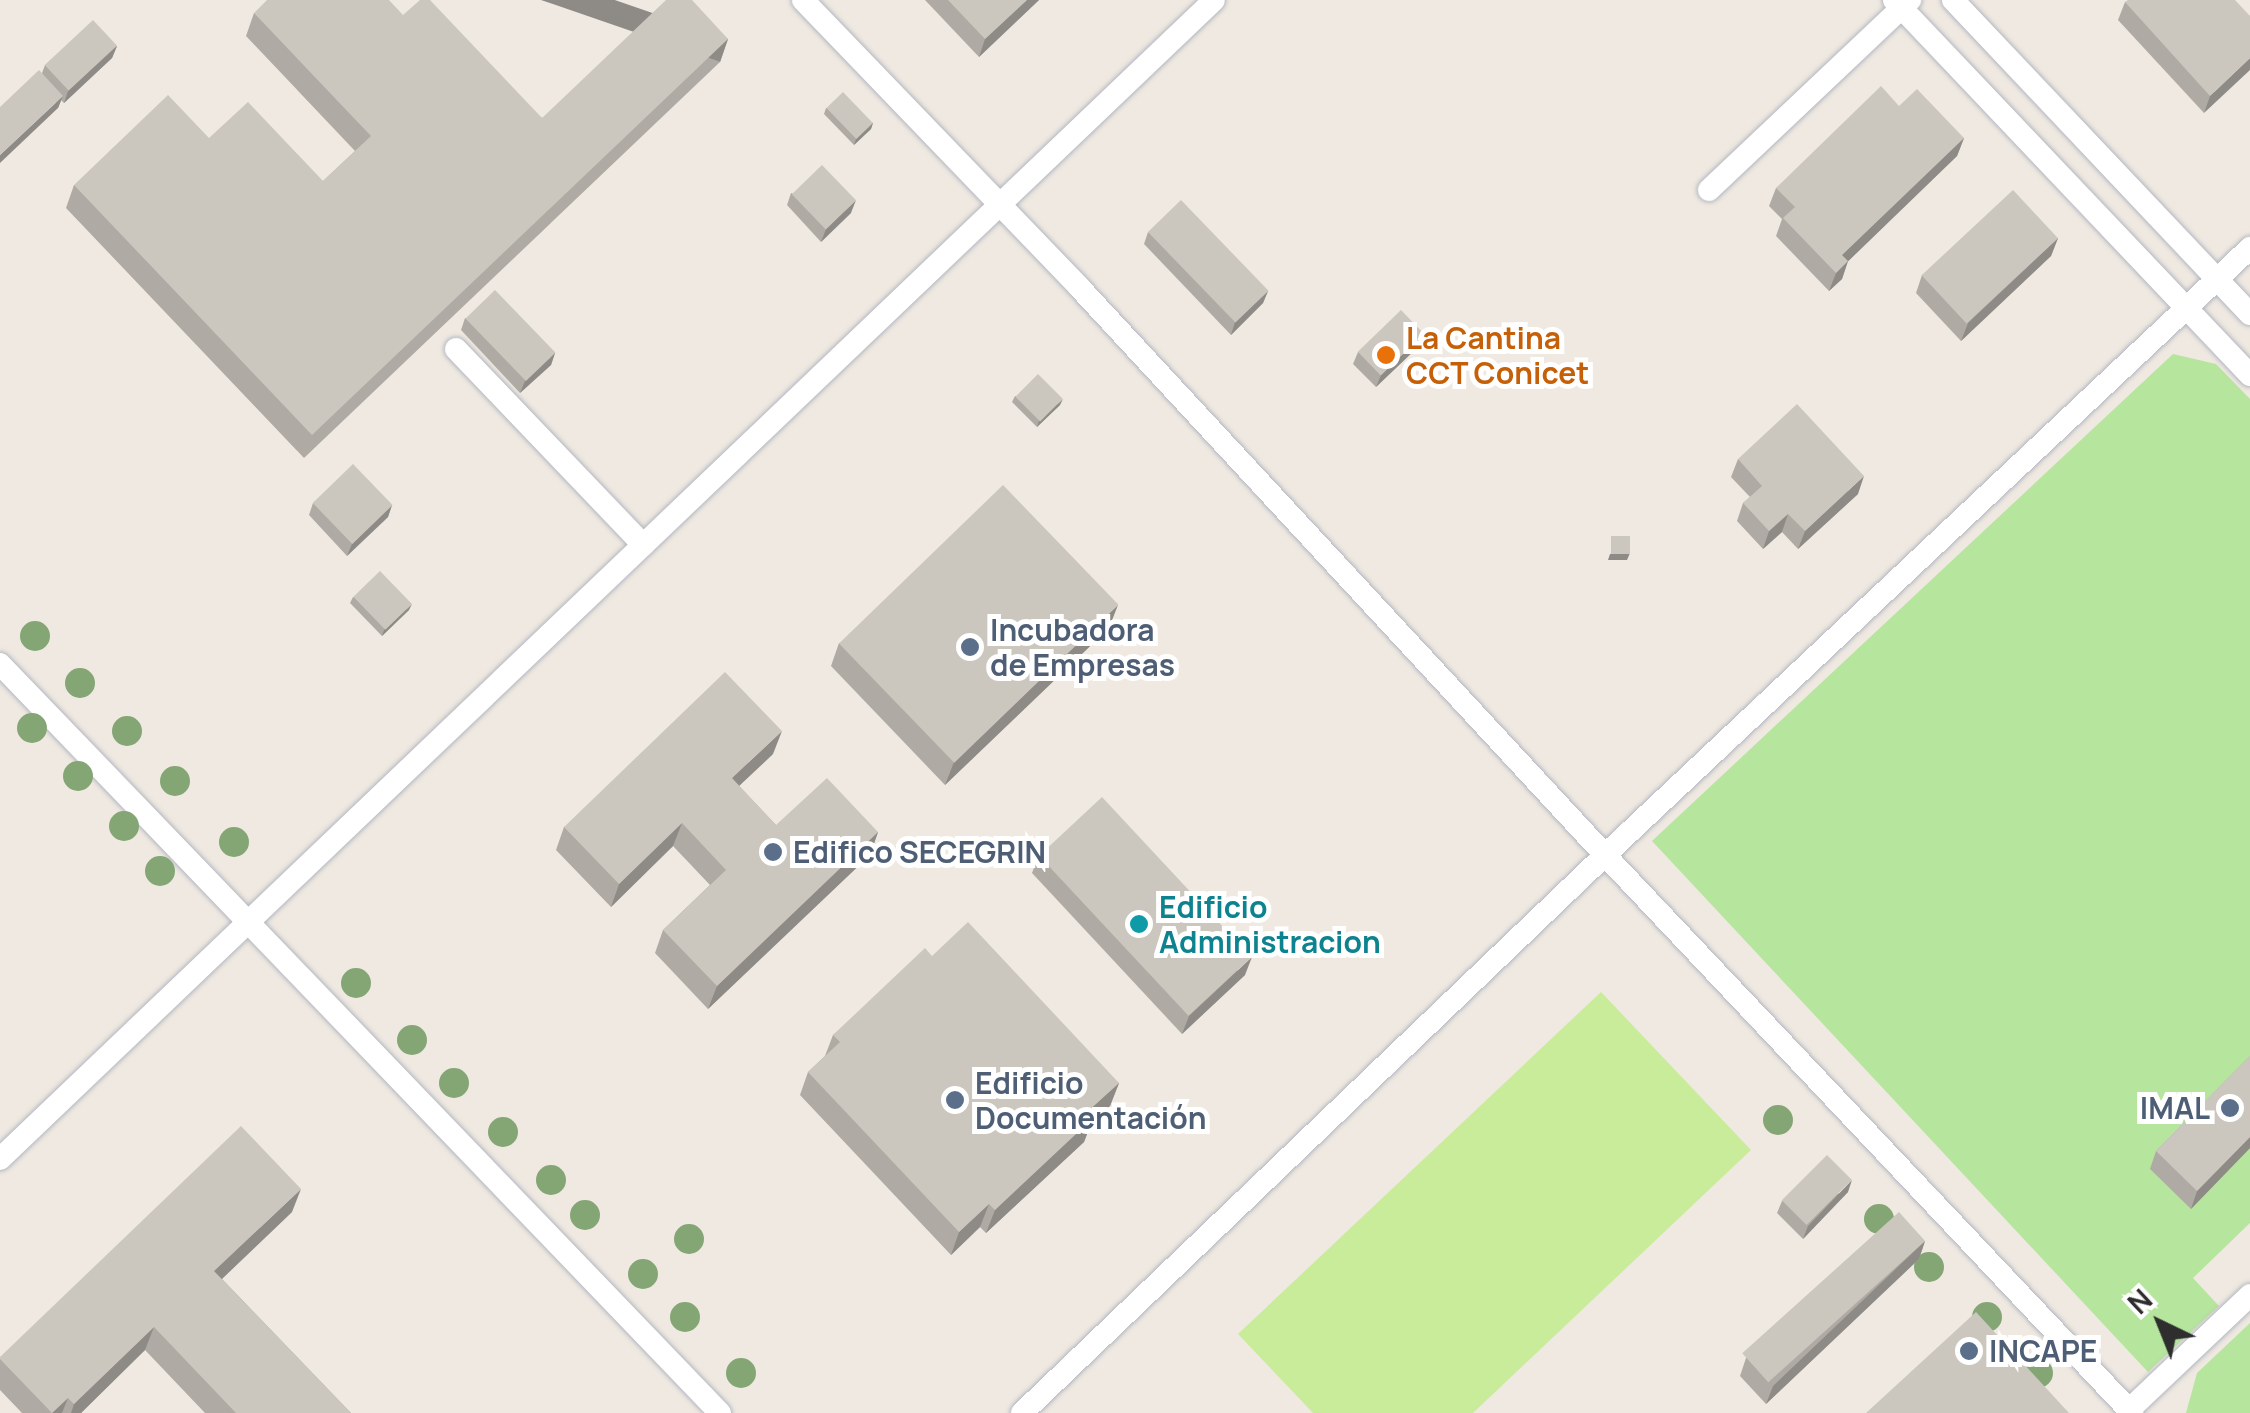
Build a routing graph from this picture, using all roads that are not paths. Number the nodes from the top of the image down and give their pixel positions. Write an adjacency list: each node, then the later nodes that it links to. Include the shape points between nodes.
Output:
1 (803, 0): 6 (lane)
2 (1214, 0): 6 (lane)
3 (1953, 0): 8 (lane)
4 (1902, 3): 5 (lane); 9 (lane)
5 (1709, 190)
6 (999, 206): 13 (lane); 15 (lane)
7 (2250, 248): 8 (lane)
8 (2217, 279): 9 (lane); 10 (lane)
9 (2186, 310): 12 (lane); 15 (lane)
10 (2250, 314)
11 (456, 348): 13 (lane)
12 (2250, 376)
13 (643, 545): 16 (lane)
14 (0, 664): 16 (lane)
15 (1605, 855): 19 (lane); 21 (lane)
16 (246, 924): 17 (lane); 20 (lane)
17 (0, 1159)
18 (2250, 1296): 19 (lane)
19 (2130, 1412)
20 (720, 1413)
21 (1022, 1413)

